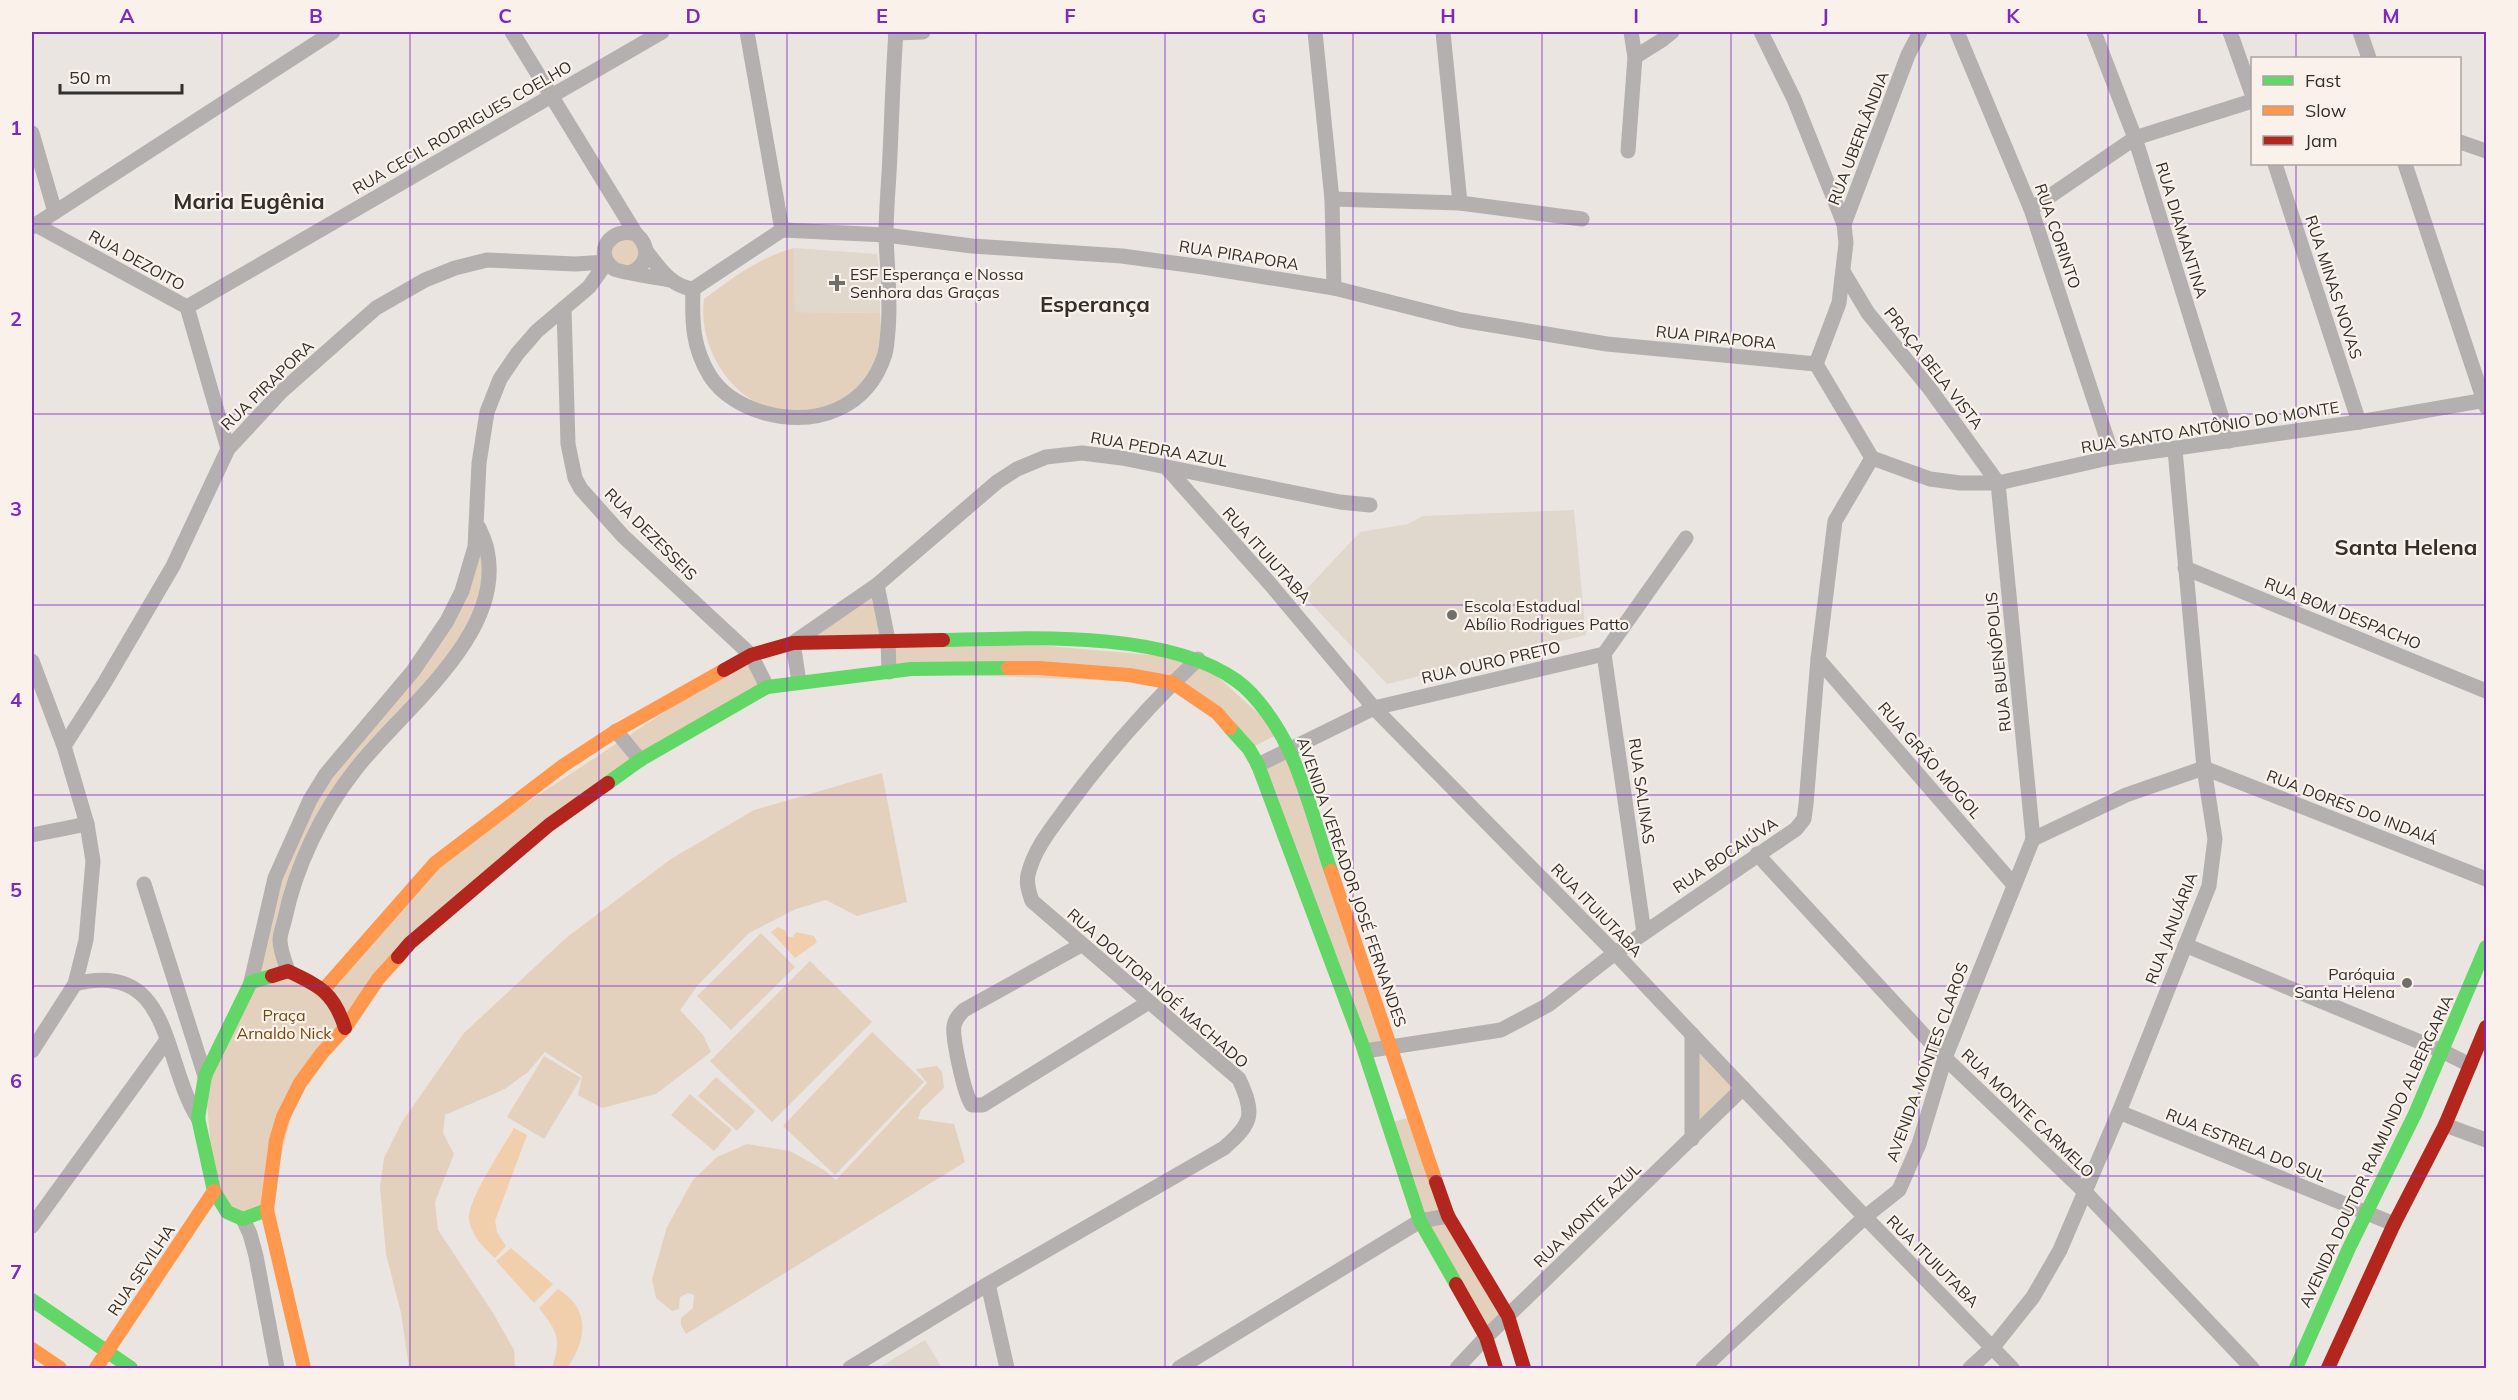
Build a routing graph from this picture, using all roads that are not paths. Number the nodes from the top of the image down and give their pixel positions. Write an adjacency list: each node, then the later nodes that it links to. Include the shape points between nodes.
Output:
1 (333, 32): 33 (street)
2 (512, 32): 20 (street)
3 (662, 32): 20 (street, RUA CECIL RODRIGUES COELHO)
4 (747, 32): 37 (street)
5 (896, 32): 6 (street); 39 (street)
6 (923, 32)
7 (1315, 32): 29 (street)
8 (1443, 32): 30 (street)
9 (1631, 32): 17 (street)
10 (1672, 32): 17 (street)
11 (1761, 32): 35 (street, via 1794,99)
12 (1920, 32): 35 (street, RUA UBERLÂNDIA)
13 (1957, 32): 32 (street, RUA CORINTO)
14 (2094, 32): 23 (street, RUA DIAMANTINA)
15 (2230, 32): 19 (street)
16 (2360, 32): 18 (street)
17 (1635, 57): 26 (street)
18 (2369, 57)
19 (2251, 89)
20 (552, 95): 31 (street); 50 (street, RUA CECIL RODRIGUES COELHO)
21 (2251, 102): 23 (street)
22 (32, 133): 33 (street)
23 (2135, 138): 32 (street); 55 (street, RUA DIAMANTINA)
24 (2461, 142): 25 (street)
25 (2487, 151)
26 (1628, 152)
27 (2275, 165): 54 (street, RUA MINAS NOVAS)
28 (2405, 165): 53 (street)
29 (1332, 200): 30 (street); 49 (street)
30 (1460, 203): 34 (street)
31 (619, 205): 38 (street); 40 (street)
32 (2031, 209): 58 (street, RUA CORINTO)
33 (55, 212): 36 (street)
34 (1582, 219)
35 (1844, 224): 45 (street, RUA UBERLÂNDIA)
36 (34, 226): 50 (street, RUA DEZOITO)
37 (782, 230): 39 (street, RUA PIRAPORA); 48 (street)
38 (636, 234): 40 (street, via 628,232); 41 (street)
39 (886, 235): 48 (street, via 890,284 886,352 874,379 858,396 820,417 794,420 746,408 712,378 701,358 692,326); 49 (street, RUA PIRAPORA, via 972,246 1122,256)
40 (611, 238): 42 (street, via 605,255); 43 (street)
41 (646, 251): 44 (street, via 643,264); 46 (street)
42 (607, 262): 43 (street, RUA PIRAPORA); 44 (street); 47 (street)
43 (575, 264): 56 (street, RUA PIRAPORA, via 487,260 425,280 376,308 281,392)
44 (628, 273): 46 (street); 47 (street)
45 (1844, 273): 52 (street, RUA UBERLÂNDIA, via 1836,317); 61 (street, PRAÇA BELA VISTA, via 1868,313 1930,389)
46 (670, 280): 48 (street)
47 (589, 287): 51 (street)
48 (693, 288)
49 (1334, 288): 52 (street, RUA PIRAPORA, via 1461,320 1606,344)
50 (186, 307): 56 (street, RUA DEZOITO)
51 (564, 308): 63 (street, via 517,354 500,379 487,412 479,463); 70 (street, RUA DEZESSEIS, via 568,444 575,478 623,536)
52 (1816, 364): 59 (street)
53 (2486, 403): 54 (street, RUA SANTO ANTÔNIO DO MONTE)
54 (2359, 422): 55 (street, RUA SANTO ANTÔNIO DO MONTE)
55 (2229, 441): 57 (street, RUA SANTO ANTÔNIO DO MONTE)
56 (228, 449): 82 (street, RUA PIRAPORA, via 173,566)
57 (2175, 450): 58 (street, RUA SANTO ANTÔNIO DO MONTE); 65 (street, RUA JANUÁRIA)
58 (2114, 457): 61 (street, RUA SANTO ANTÔNIO DO MONTE)
59 (1872, 458): 61 (street, RUA SANTO ANTÔNIO DO MONTE, via 1930,479); 72 (street, RUA BOCAIÚVA, via 1835,521)
60 (1166, 467): 62 (street, RUA PEDRA AZUL); 66 (street, RUA PEDRA AZUL, via 1082,453 1046,457 997,482); 80 (street, RUA ITUIUTABA)
61 (1998, 483): 89 (street, RUA BUENÓPOLIS)
62 (1370, 505)
63 (477, 523): 99 (street, via 487,550 488,571 477,620 462,649 432,687 355,769 319,828 288,904 280,940); 100 (street, via 475,547 462,591 447,621 413,671 326,774 310,800 274,878)
64 (1686, 538): 69 (street)
65 (2185, 568): 79 (street, RUA BOM DESPACHO); 86 (street, RUA JANUÁRIA)
66 (877, 585): 67 (street); 68 (street, RUA PEDRA AZUL)
67 (888, 640): 68 (street, AVENIDA VEREADOR JOSÉ FERNANDES); 71 (street, AVENIDA VEREADOR JOSÉ FERNANDES, via 1053,638 1127,644); 74 (street)
68 (794, 643): 70 (street, AVENIDA VEREADOR JOSÉ FERNANDES); 75 (street)
69 (1604, 654): 80 (street, RUA OURO PRETO); 94 (street, RUA SALINAS)
70 (751, 655): 78 (street, RUA DEZESSEIS); 81 (street, AVENIDA VEREADOR JOSÉ FERNANDES)
71 (1198, 659): 76 (street, RUA DOUTOR NOÉ MACHADO); 83 (street, AVENIDA VEREADOR JOSÉ FERNANDES, via 1238,681 1259,702)
72 (1818, 659): 90 (street, RUA BOCAIÚVA, via 1804,819 1796,829); 93 (street, RUA GRÃO MOGOL)
73 (32, 661): 77 (street)
74 (889, 672): 75 (street); 76 (street, via 1039,668 1130,675)
75 (799, 682): 78 (street)
76 (1173, 683): 85 (street, via 1217,713 1250,749); 95 (street, RUA DOUTOR NOÉ MACHADO, via 1102,760 1048,833 1028,875 1027,889 1032,901)
77 (36, 685): 82 (street)
78 (767, 687): 84 (street)
79 (2487, 691)
80 (1374, 708): 83 (street, RUA OURO PRETO); 98 (street, RUA ITUIUTABA)
81 (616, 731): 84 (street); 102 (street, AVENIDA VEREADOR JOSÉ FERNANDES, via 435,862)
82 (63, 746): 87 (street)
83 (1290, 749): 85 (street, RUA OURO PRETO); 108 (street, AVENIDA VEREADOR JOSÉ FERNANDES)
84 (640, 760): 105 (street, via 549,825 410,943)
85 (1258, 765): 110 (street)
86 (2204, 768): 89 (street, via 2126,795); 91 (street, RUA DORES DO INDAIÁ); 96 (street, RUA JANUÁRIA, via 2215,839 2213,864 2209,886)
87 (87, 824): 88 (street); 101 (street, via 93,861 86,940)
88 (32, 835)
89 (2033, 839): 93 (street, AVENIDA MONTES CLAROS)
90 (1757, 854): 94 (street, RUA BOCAIÚVA); 112 (street, RUA MONTE CARMELO)
91 (2487, 879)
92 (144, 885): 114 (street)
93 (2014, 885): 112 (street, AVENIDA MONTES CLAROS)
94 (1644, 933): 98 (street, RUA BOCAIÚVA)
95 (1082, 945): 103 (street, RUA DOUTOR NOÉ MACHADO); 103 (street, via 957,1017 953,1031 968,1101 983,1105)
96 (2185, 945): 111 (street); 116 (street, RUA JANUÁRIA)
97 (2487, 947): 111 (street, AVENIDA DOUTOR RAIMUNDO ALBERGARIA)
98 (1615, 954): 106 (street, RUA ITUIUTABA); 108 (street, RUA BOCAIÚVA, via 1548,1005 1501,1030)
99 (288, 971): 100 (street); 102 (street)
100 (251, 982): 114 (street)
101 (75, 984): 107 (street, via 91,980 136,988 152,1006); 109 (street)
102 (325, 988): 105 (street, via 339,1006)
103 (1149, 1002): 131 (street, RUA DOUTOR NOÉ MACHADO, via 1239,1079 1249,1121 1224,1148)
104 (2487, 1027): 113 (street)
105 (345, 1028): 123 (street, via 300,1083 283,1117)
106 (1692, 1034): 115 (street, RUA ITUIUTABA); 119 (street)
107 (167, 1040): 117 (street, via 187,1102); 130 (street)
108 (1390, 1046): 110 (street, RUA BOCAIÚVA); 125 (street, AVENIDA VEREADOR JOSÉ FERNANDES)
109 (32, 1051)
110 (1365, 1051): 128 (street)
111 (2442, 1051): 113 (street); 124 (street, AVENIDA DOUTOR RAIMUNDO ALBERGARIA)
112 (1944, 1058): 122 (street, RUA MONTE CARMELO); 126 (street, AVENIDA MONTES CLAROS, via 1919,1144 1899,1190)
113 (2470, 1065): 118 (street)
114 (206, 1076): 117 (street)
115 (1743, 1088): 119 (street, RUA MONTE AZUL); 126 (street, RUA ITUIUTABA)
116 (2119, 1112): 122 (street, RUA JANUÁRIA); 124 (street, RUA ESTRELA DO SUL)
117 (198, 1118): 121 (street)
118 (2445, 1125): 120 (street); 129 (street)
119 (1692, 1139): 133 (street, RUA MONTE AZUL)
120 (2487, 1140)
121 (214, 1191): 127 (street, via 227,1212); 137 (street, RUA SEVILHA)
122 (2085, 1192): 135 (street, RUA JANUÁRIA, via 2060,1250 2033,1298); 152 (street, RUA MONTE CARMELO)
123 (267, 1210): 127 (street); 142 (street)
124 (2366, 1213): 129 (street, RUA ESTRELA DO SUL); 153 (street, AVENIDA DOUTOR RAIMUNDO ALBERGARIA)
125 (1448, 1216): 128 (street); 133 (street, AVENIDA VEREADOR JOSÉ FERNANDES)
126 (1865, 1217): 135 (street, RUA ITUIUTABA); 149 (street, AVENIDA MONTES CLAROS)
127 (243, 1219): 141 (street, via 255,1256)
128 (1420, 1221): 134 (street); 145 (street)
129 (2394, 1224): 154 (street)
130 (32, 1226)
131 (988, 1284): 143 (street, RUA DOUTOR NOÉ MACHADO); 144 (street)
132 (32, 1300): 137 (street)
133 (1509, 1316): 134 (street, RUA MONTE AZUL); 148 (street, AVENIDA VEREADOR JOSÉ FERNANDES)
134 (1486, 1337): 146 (street, RUA MONTE AZUL); 147 (street)
135 (1993, 1347): 150 (street, RUA JANUÁRIA); 151 (street, RUA ITUIUTABA)
136 (32, 1349): 138 (street)
137 (107, 1351): 139 (street, RUA SEVILHA); 140 (street)
138 (60, 1368)
139 (96, 1368)
140 (131, 1368)
141 (276, 1368)
142 (304, 1368)
143 (850, 1368)
144 (1006, 1368)
145 (1179, 1368)
146 (1457, 1368)
147 (1496, 1368)
148 (1524, 1368)
149 (1703, 1368)
150 (1970, 1368)
151 (2013, 1368)
152 (2252, 1368)
153 (2296, 1368)
154 (2328, 1368)

